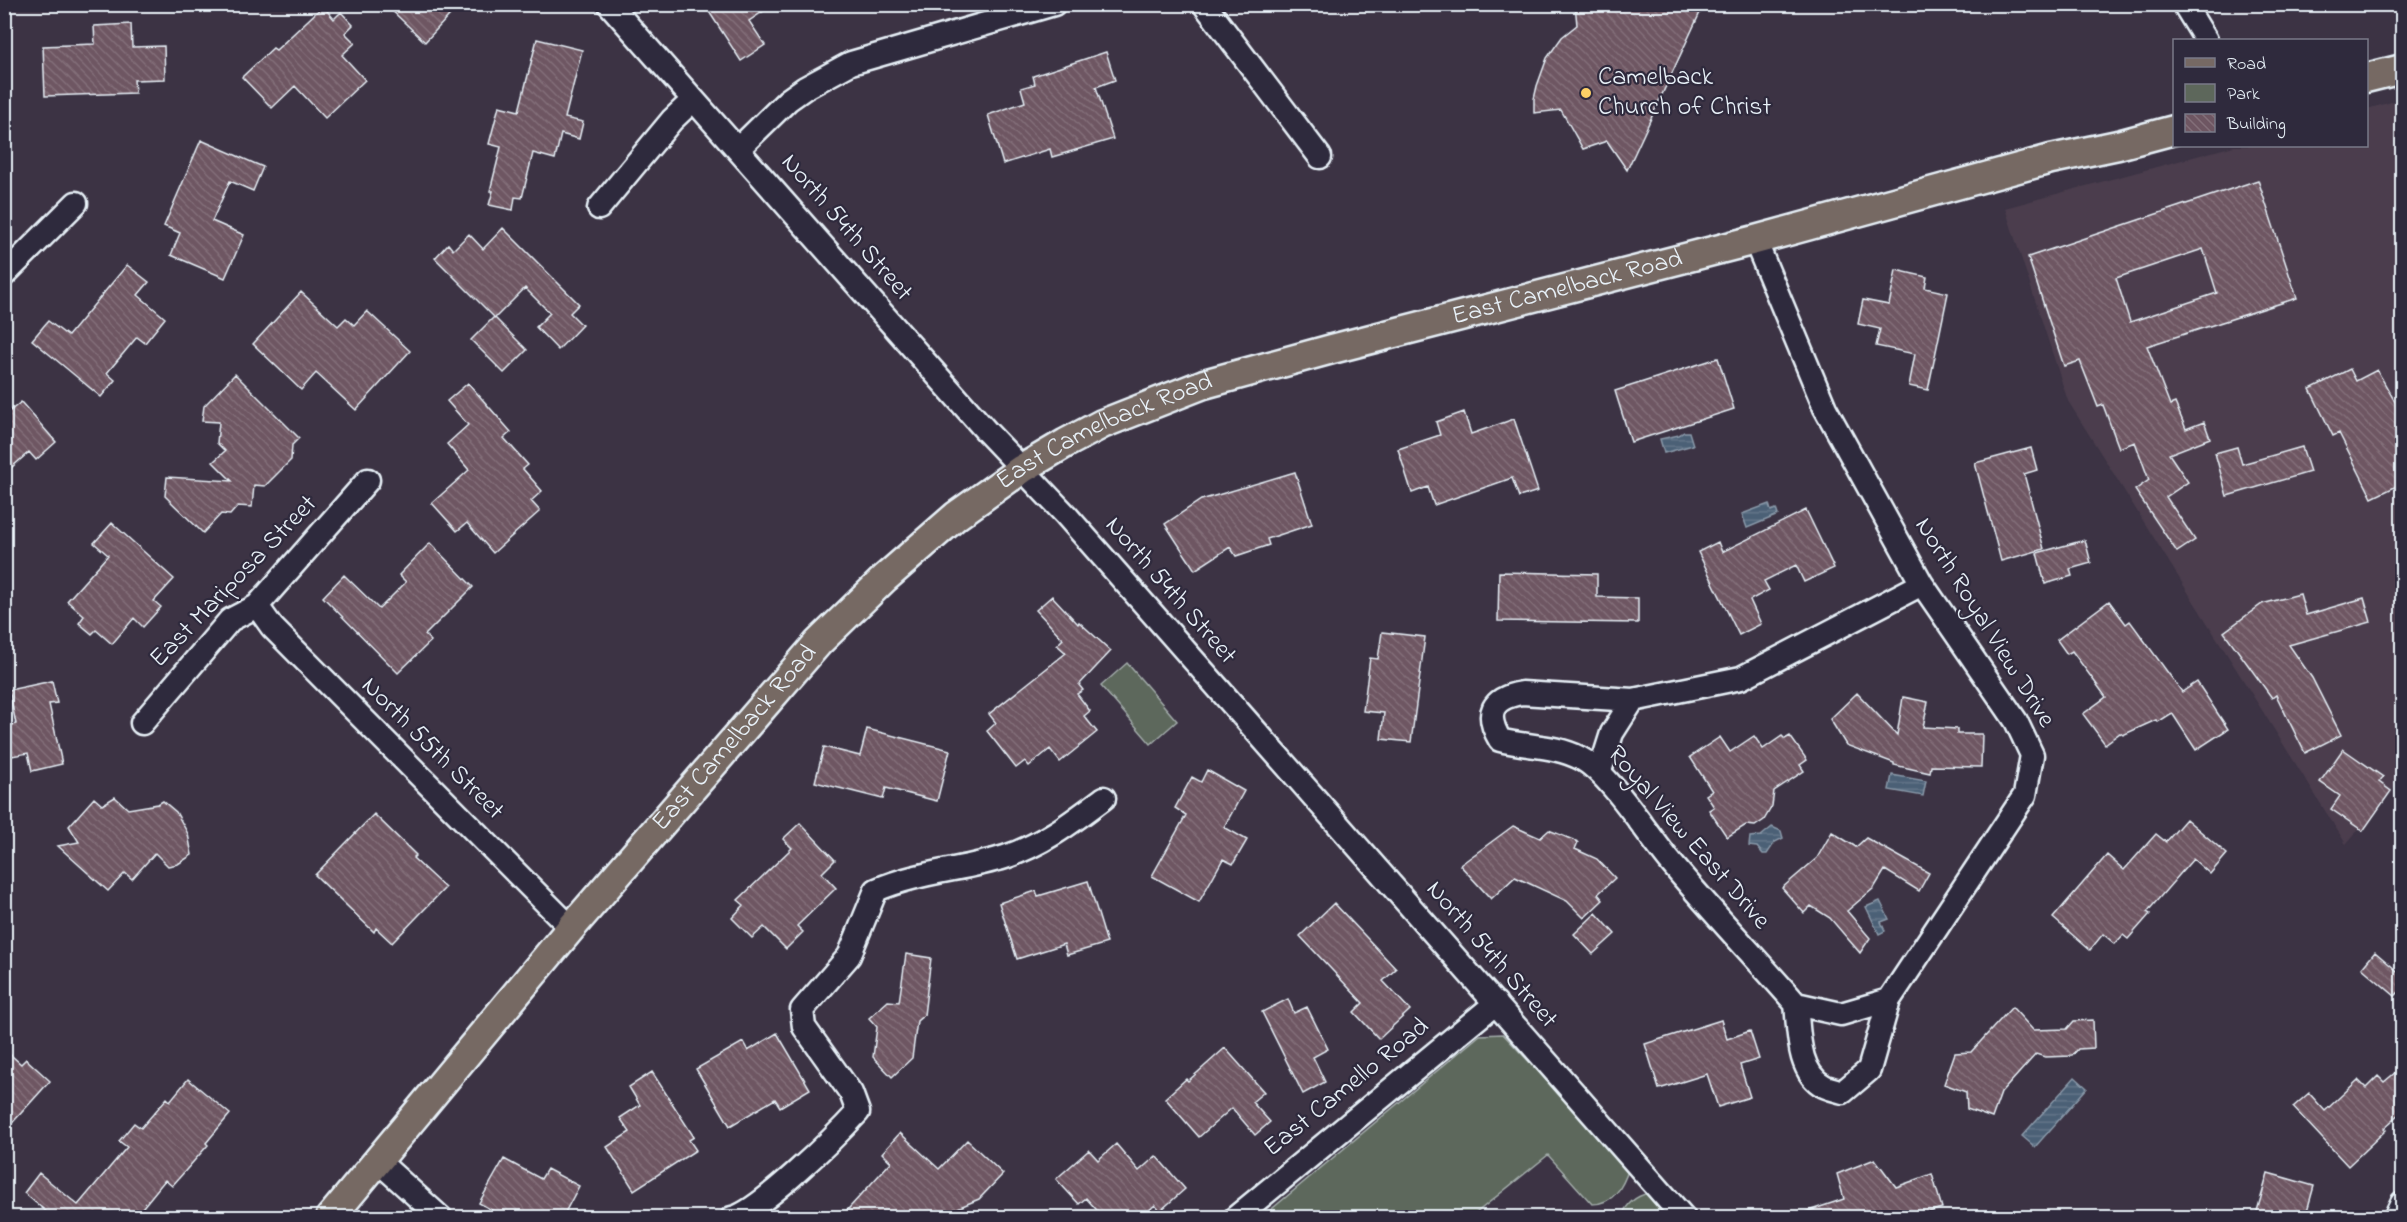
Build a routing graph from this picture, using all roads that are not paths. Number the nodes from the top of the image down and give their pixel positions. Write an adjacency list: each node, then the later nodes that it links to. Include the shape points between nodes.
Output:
1 (609, 4): 8 (street, North 54th Street)
2 (1054, 4): 10 (street, via 851,63 788,100)
3 (1204, 4): 11 (street)
4 (2184, 4): 5 (street)
5 (2205, 39)
6 (2403, 69): 7 (main road)
7 (2368, 78)
8 (693, 100): 10 (street, North 54th Street); 13 (street)
9 (2173, 131): 14 (main road, East Camelback Road, via 2051,159)
10 (738, 149): 16 (street, North 54th Street)
11 (1320, 157)
12 (76, 203): 15 (street)
13 (599, 208)
14 (1755, 240): 16 (main road, East Camelback Road, via 1204,384 1102,424); 18 (street, North Royal View Drive, via 1825,408)
15 (4, 275)
16 (1022, 469): 24 (main road, East Camelback Road, via 920,546 818,643); 26 (street, North 54th Street)
17 (368, 480): 19 (street, East Mariposa Street)
18 (1922, 584): 20 (street, via 1741,678); 25 (street, North Royal View Drive, via 2016,721 2032,755 2025,795)
19 (257, 606): 21 (street, East Mariposa Street, via 231,620); 24 (street, North 55th Street, via 272,627)
20 (1633, 700): 22 (street, via 1612,733); 22 (street, Royal View East Drive, via 1522,693 1505,696 1493,707 1491,725 1500,740 1580,757)
21 (142, 723)
22 (1600, 771): 27 (street, Royal View East Drive, via 1672,864)
23 (1104, 798): 32 (street, via 1047,840 1005,857 895,882 876,890 849,956 802,1010 804,1027 851,1093 858,1112 760,1204)
24 (571, 928): 28 (main road, East Camelback Road)
25 (1888, 1000): 27 (street, via 1841,1014); 27 (street, North Royal View Drive, via 1869,1070 1842,1092 1825,1087 1811,1074 1802,1054)
26 (1496, 1003): 33 (street, East Camello Road); 34 (street, North 54th Street)
27 (1796, 1004)
28 (378, 1161): 30 (main road, East Camelback Road); 31 (street)
29 (2403, 1203): 35 (street)
30 (330, 1218)
31 (441, 1218)
32 (732, 1218)
33 (1235, 1218)
34 (1684, 1218)
35 (2395, 1218)

